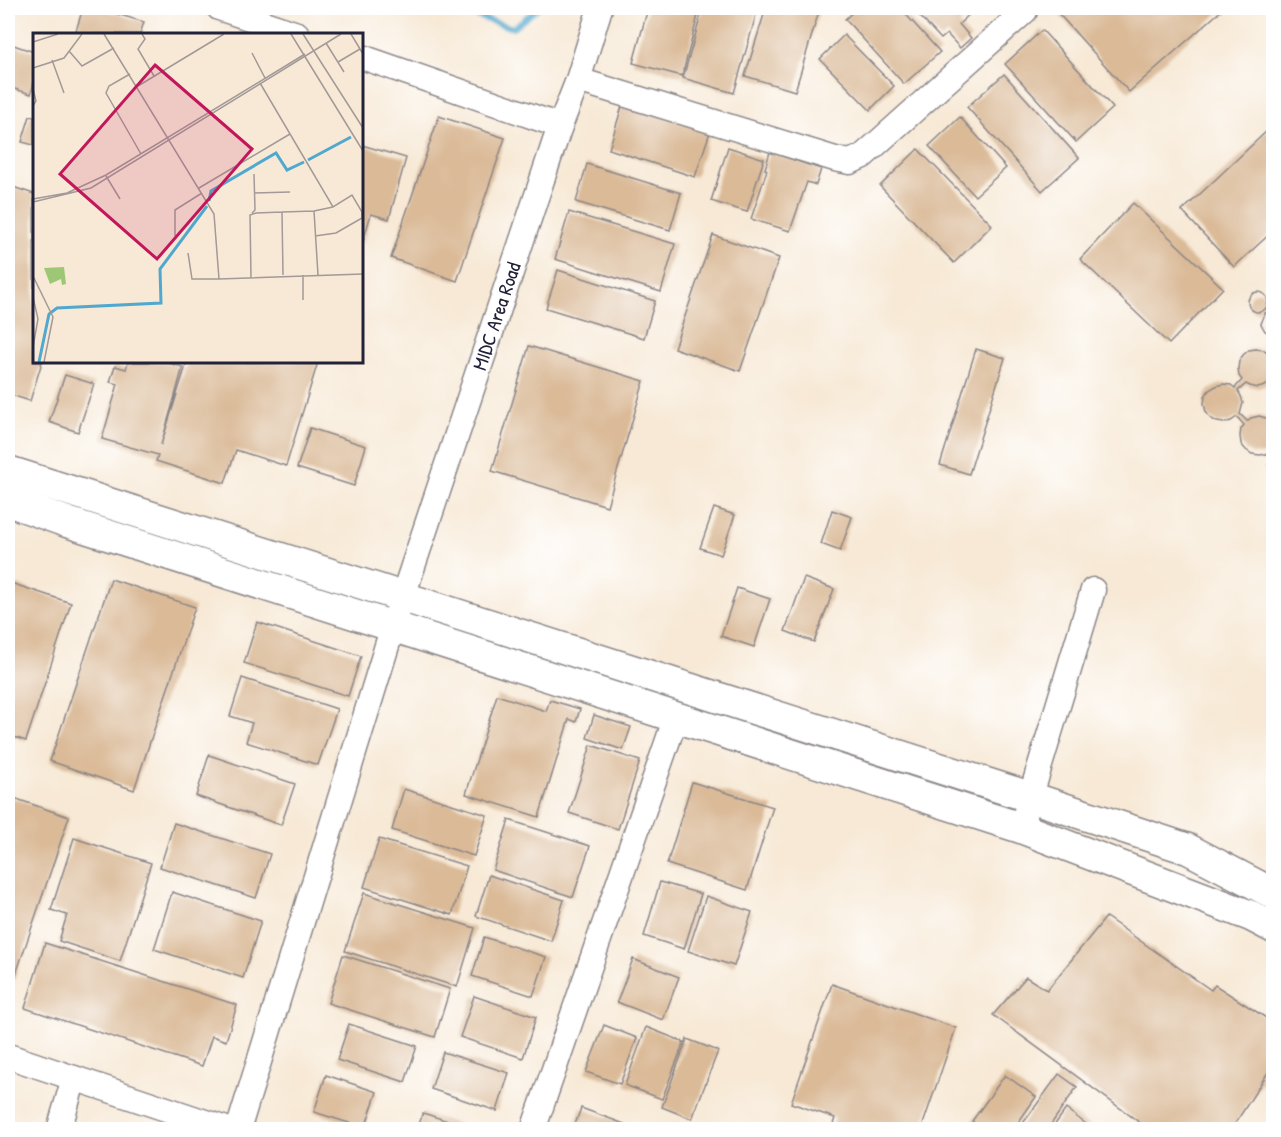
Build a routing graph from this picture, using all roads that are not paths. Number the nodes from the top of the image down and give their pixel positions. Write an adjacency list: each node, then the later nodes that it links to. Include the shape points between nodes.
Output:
1 (219, 8): 4 (street)
2 (600, 8): 6 (street, MIDC Area Road)
3 (1025, 10): 6 (street, via 862,156 850,162)
4 (294, 33)
5 (363, 57): 7 (street)
6 (578, 80): 7 (street, MIDC Area Road)
7 (560, 126): 17 (street, MIDC Area Road)
8 (8, 471): 9 (street)
9 (78, 494): 11 (street); 12 (street)
10 (8, 501): 12 (street)
11 (147, 516): 13 (street); 14 (street)
12 (67, 522): 13 (street)
13 (138, 544): 15 (street)
14 (252, 549): 15 (street); 17 (street)
15 (243, 578): 18 (street)
16 (1093, 590): 20 (street)
17 (402, 597): 18 (street, MIDC Area Road); 20 (street)
18 (393, 626): 19 (street); 28 (street, MIDC Area Road)
19 (676, 717): 21 (street); 29 (street)
20 (1030, 797): 21 (street); 22 (street, via 1188,849)
21 (1021, 828): 23 (street)
22 (1269, 891): 23 (street)
23 (1262, 922)
24 (8, 1056): 25 (street)
25 (74, 1078): 26 (street); 27 (street)
26 (59, 1130)
27 (229, 1130)
28 (238, 1130)
29 (533, 1130)

